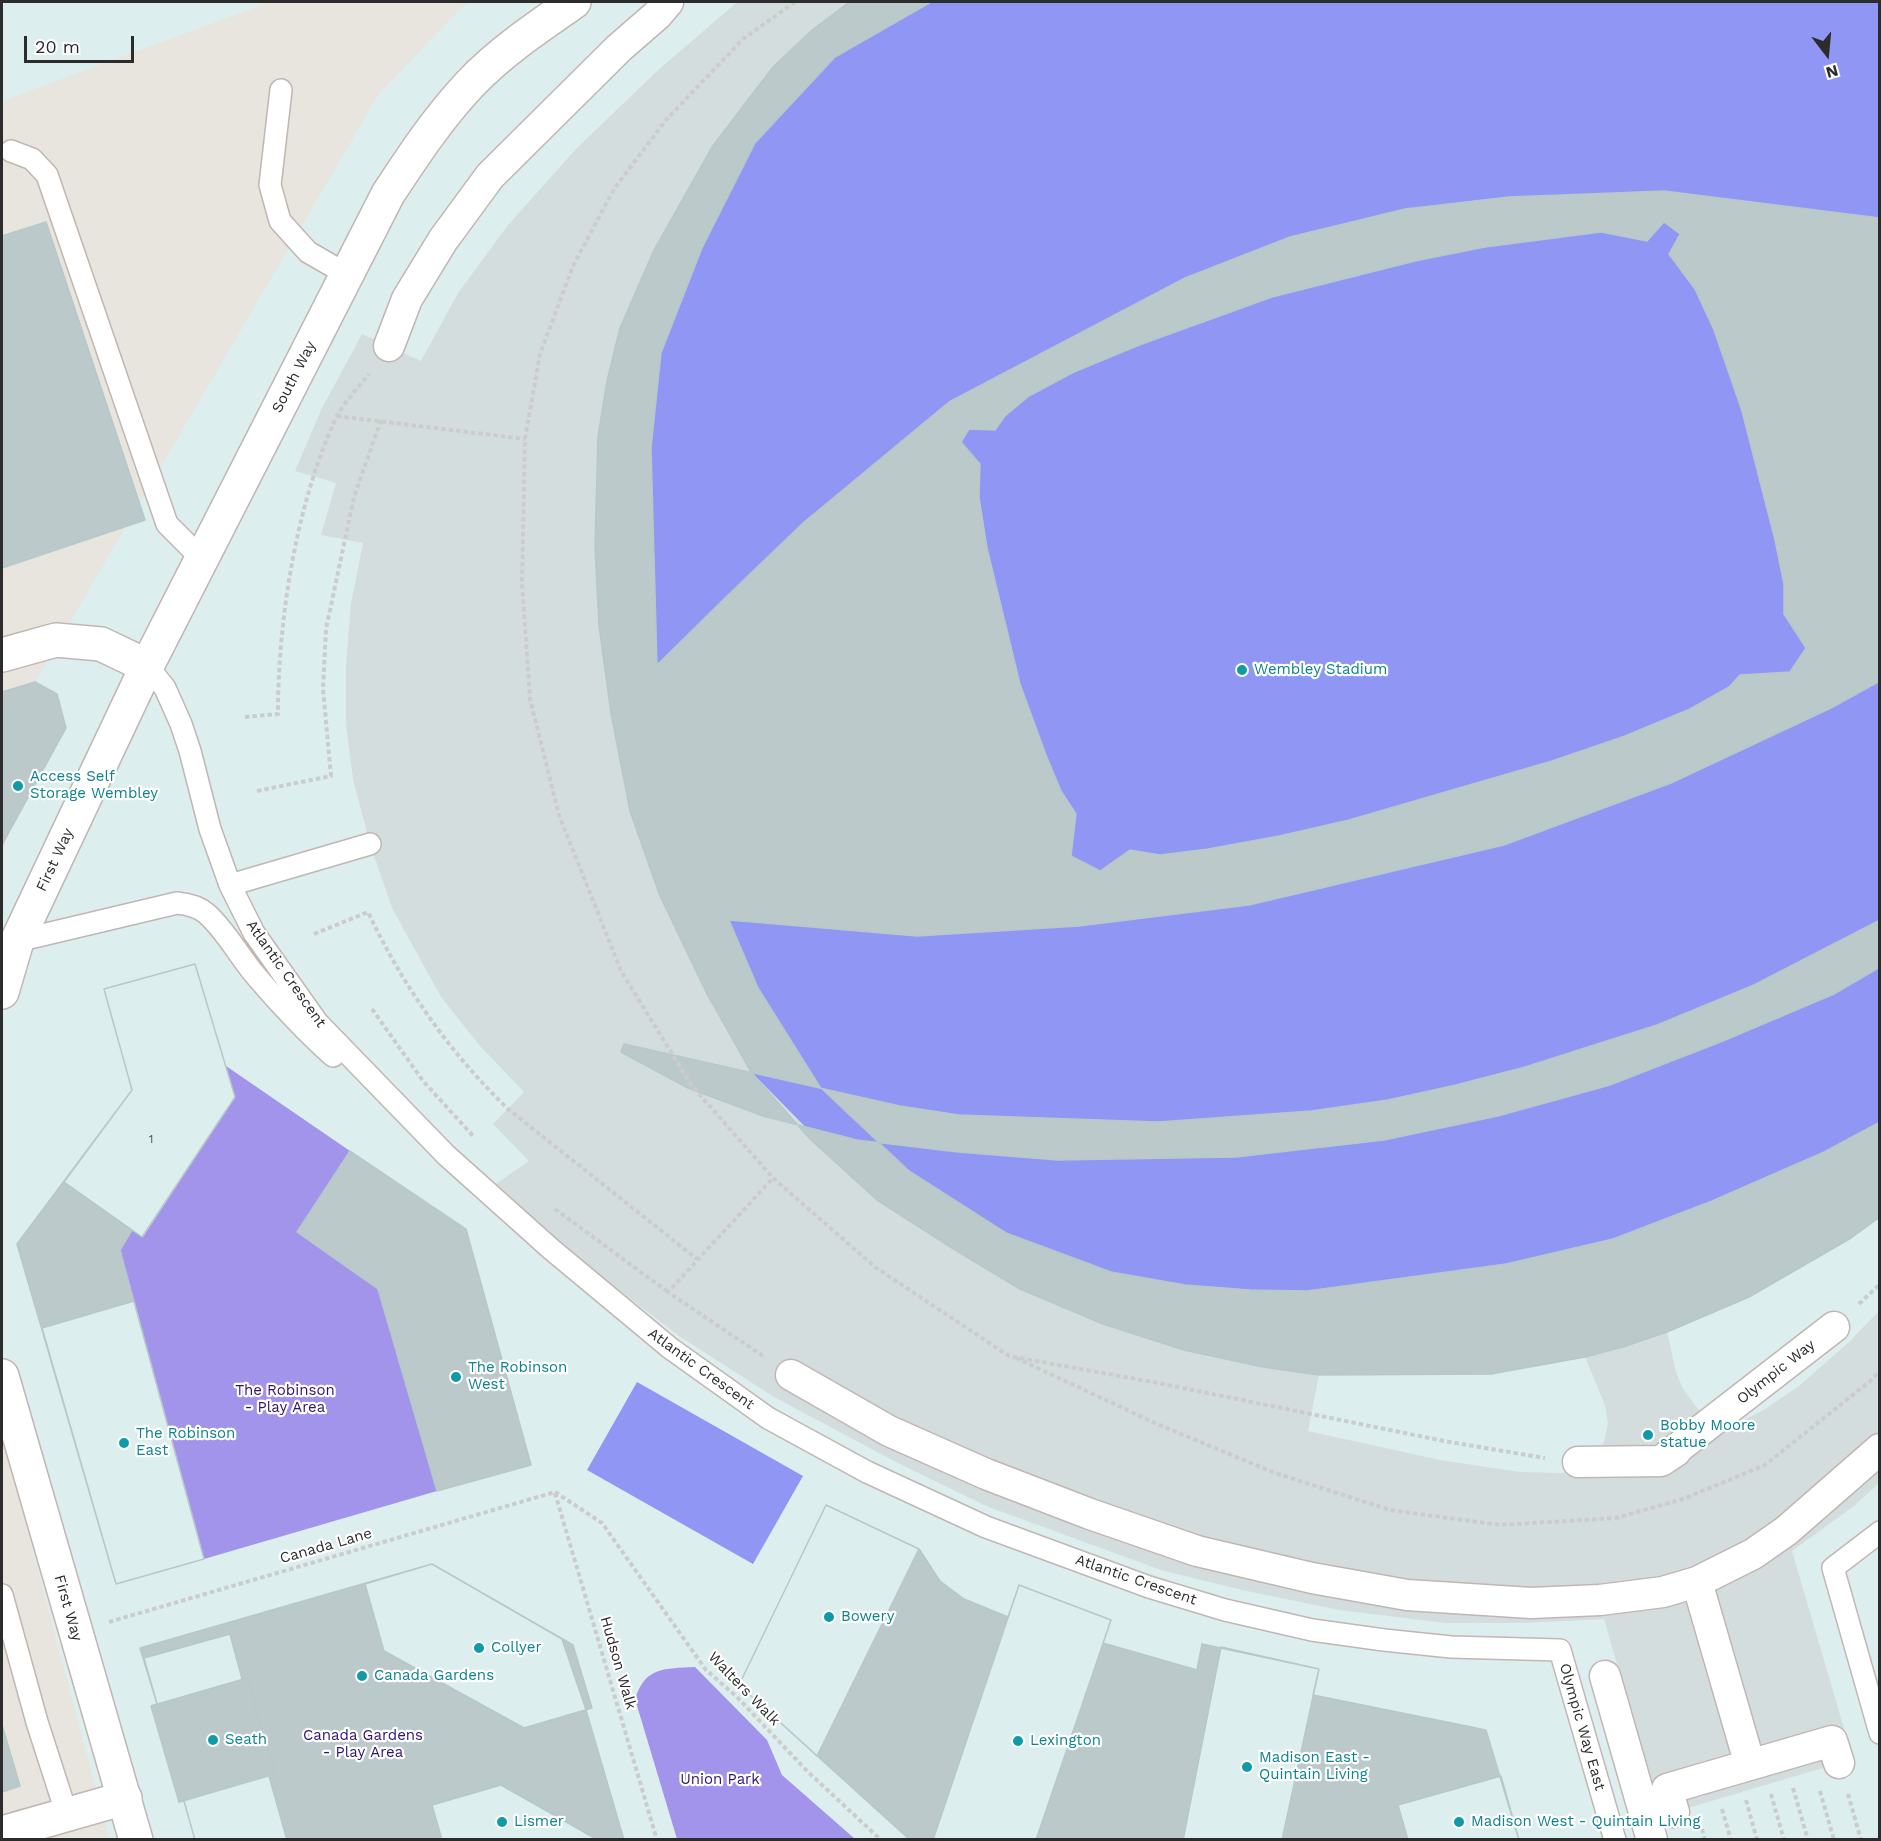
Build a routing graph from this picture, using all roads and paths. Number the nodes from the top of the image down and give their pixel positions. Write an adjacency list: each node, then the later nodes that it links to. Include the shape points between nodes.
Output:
1 (574, 2): 6 (main road, South Way, via 532,31 471,83 429,133 388,194)
2 (668, 2): 7 (street, via 490,176 443,240 407,299)
3 (795, 2): 10 (path, via 743,39 666,120 614,189 573,266 540,354)
4 (281, 90): 6 (lane, via 270,185 280,221 308,252)
5 (11, 151): 11 (lane, via 32,159 47,175 167,524)
6 (346, 274): 11 (main road, South Way)
7 (389, 346): 8 (path)
8 (337, 416): 9 (path); 14 (path, via 313,477 293,560 282,628 278,714)
9 (381, 420): 10 (path); 15 (path, via 354,497 326,629 323,689 331,776)
10 (525, 439): 24 (path, via 522,583 530,699 559,815 621,971 692,1086)
11 (202, 560): 13 (main road, South Way)
12 (2, 656): 13 (main road, via 56,640 101,644)
13 (147, 666): 17 (lane, Atlantic Crescent, via 165,688 180,724); 19 (main road, First Way)
14 (245, 717)
15 (257, 791)
16 (370, 844): 17 (lane)
17 (230, 885): 23 (lane, Atlantic Crescent, via 254,933 317,1022)
18 (315, 934): 26 (path, via 368,912 426,1014 488,1090)
19 (17, 941): 20 (main road, First Way); 23 (lane, via 177,903 192,905 217,924 304,1031)
20 (2, 992)
21 (372, 1009): 22 (path, via 423,1081)
22 (480, 1144)
23 (446, 1155): 42 (lane, Atlantic Crescent, via 670,1348 768,1418 867,1472 986,1527 1149,1587 1312,1630 1451,1647)
24 (773, 1179): 26 (path); 29 (path, via 874,1267)
25 (546, 1202): 27 (path)
26 (697, 1259): 27 (path)
27 (668, 1292): 31 (path)
28 (1834, 1327): 35 (street, Olympic Way)
29 (1010, 1356): 30 (path, via 1275,1473 1390,1510 1500,1525 1616,1518 1693,1495 1765,1465); 36 (path, via 1455,1443)
30 (1880, 1371)
31 (791, 1375): 39 (street, via 889,1431 986,1474 1197,1551 1312,1578 1407,1596 1531,1603 1638,1596)
32 (2, 1376): 46 (main road, First Way)
33 (1736, 1410): 35 (street, Olympic Way)
34 (1880, 1449): 39 (street, via 1786,1531 1753,1554)
35 (1661, 1461): 36 (street)
36 (1578, 1462)
37 (555, 1492): 41 (path, Canada Lane); 50 (path, Hudson Walk); 51 (path, Walters Walk, via 602,1523 706,1670)
38 (1880, 1532): 44 (lane, via 1833,1568)
39 (1697, 1582): 45 (street)
40 (2, 1595): 47 (lane)
41 (104, 1624)
42 (1560, 1650): 52 (lane, Olympic Way East)
43 (1605, 1676): 53 (street)
44 (1880, 1733)
45 (1752, 1777): 54 (path); 55 (path); 56 (path); 57 (path); 58 (path); 59 (path)
46 (124, 1798): 47 (main road); 49 (main road, First Way)
47 (66, 1815): 48 (main road)
48 (2, 1833)
49 (136, 1839)
50 (657, 1839)
51 (881, 1839)
52 (1615, 1839)
53 (1652, 1839)
54 (1731, 1839)
55 (1757, 1839)
56 (1784, 1839)
57 (1808, 1839)
58 (1834, 1839)
59 (1861, 1839)

